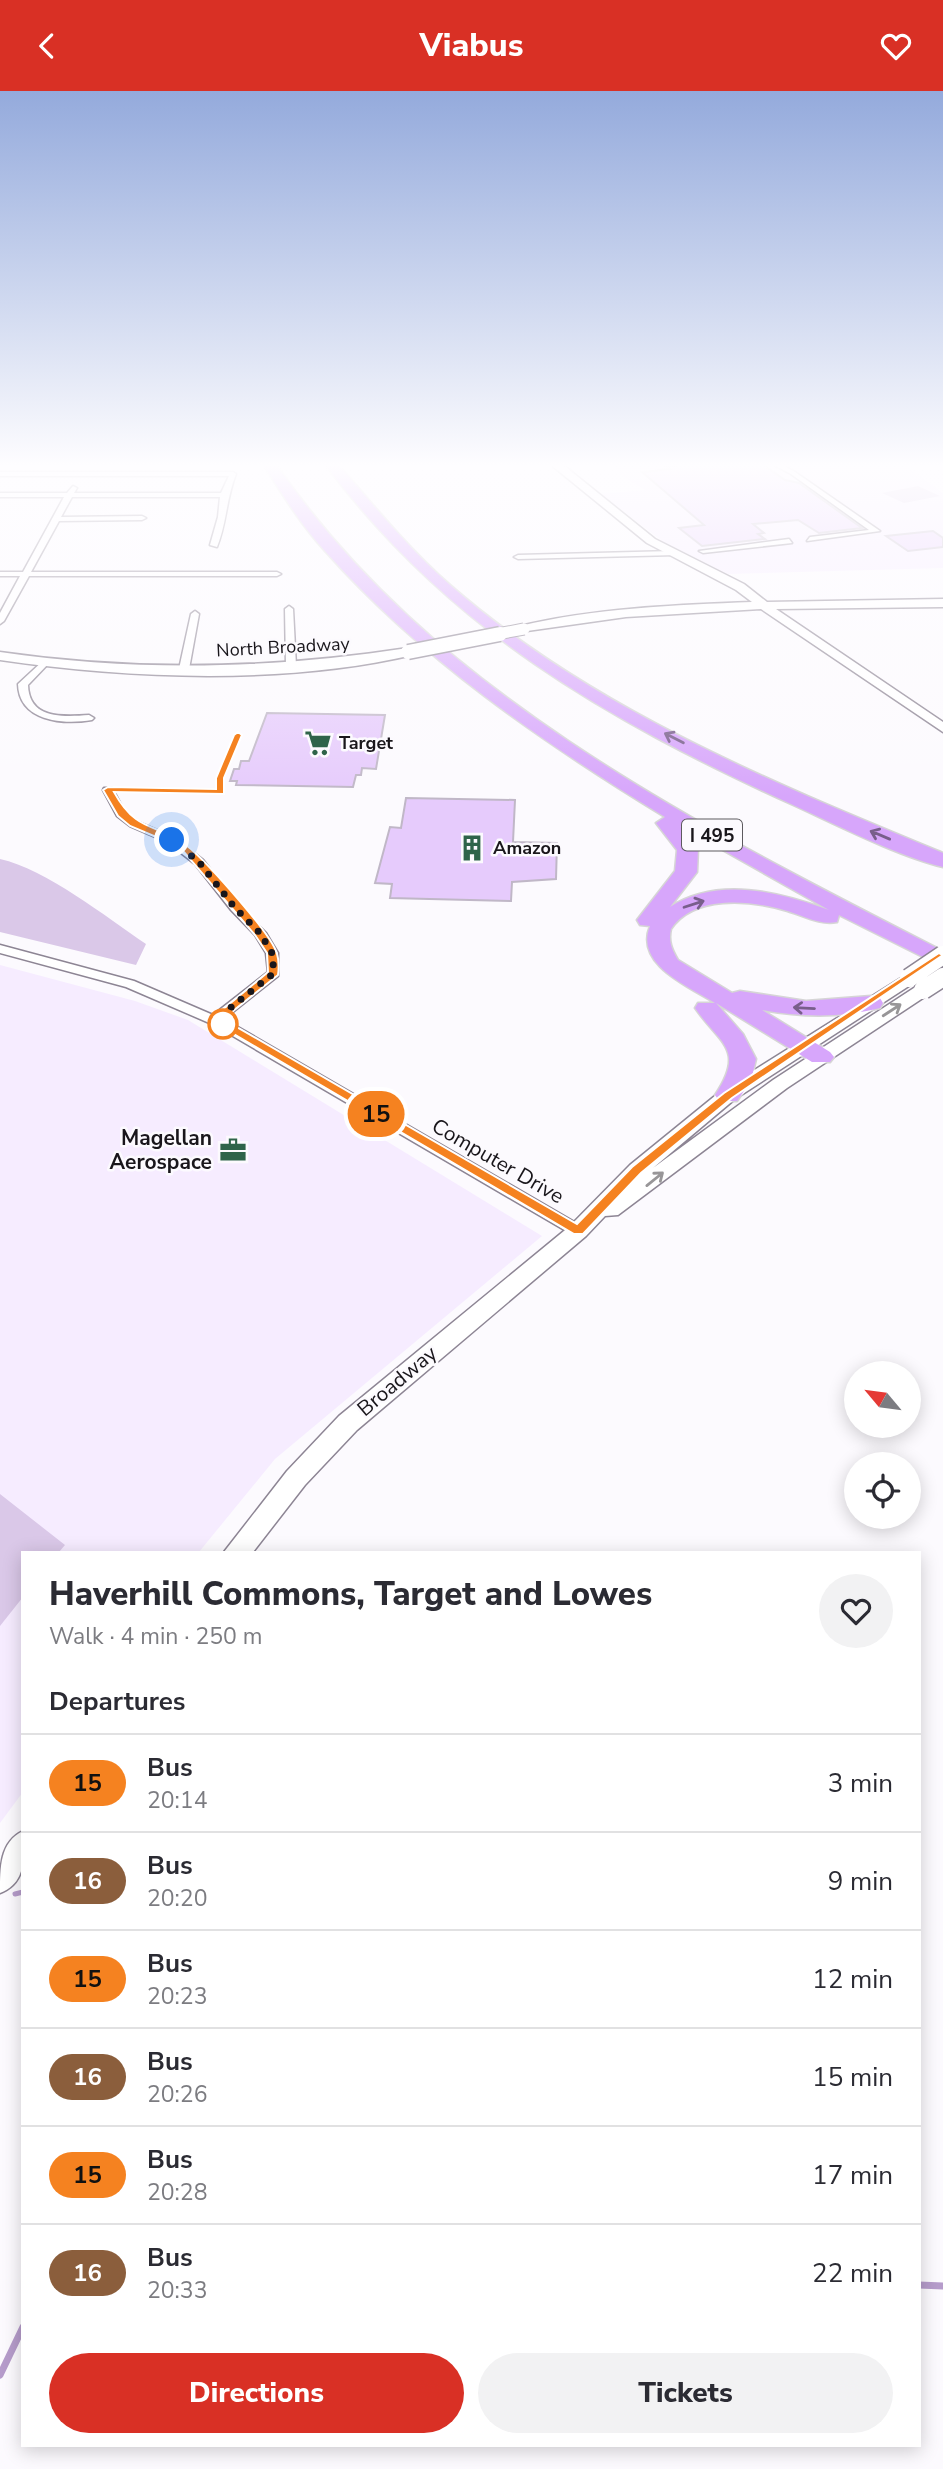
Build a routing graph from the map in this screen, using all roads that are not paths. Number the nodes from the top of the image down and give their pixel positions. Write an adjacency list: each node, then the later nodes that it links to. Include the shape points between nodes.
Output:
1 (24, 575): 9 (street)
2 (355, 575): 14 (highway, I 495)
3 (431, 575): 19 (highway, one-way to 3, via 653,727 537,658)
4 (718, 575): 6 (main road)
5 (943, 603): 6 (main road, North Broadway)
6 (764, 607): 12 (main road, North Broadway, bridge, via 603,616 358,661); 16 (main road)
7 (289, 609): 12 (street)
8 (195, 614): 13 (street)
9 (0, 621)
10 (0, 656): 11 (main road, North Broadway)
11 (45, 662): 13 (main road, North Broadway); 15 (street, via 23,684 22,698 54,718)
12 (291, 666): 13 (main road, North Broadway)
13 (184, 669)
14 (491, 692): 18 (highway, via 557,751); 22 (highway, I 495, via 701,828)
15 (89, 718)
16 (943, 728)
17 (108, 790): 27 (street, via 121,814 134,824 187,850 272,953 274,973)
18 (666, 823): 20 (highway); 25 (highway, via 688,849 686,871 651,914 640,940 646,961 676,987)
19 (943, 861)
20 (829, 917): 23 (highway); 25 (highway, one-way to 20, via 659,950 662,922 679,909 699,901 751,897)
21 (0, 949): 27 (street, Computer Drive, via 130,984)
22 (943, 958): 24 (main road, Broadway, bridge)
23 (943, 977): 24 (main road, Broadway, bridge)
24 (916, 984): 26 (main road, Broadway); 28 (main road, Broadway, one-way to 24)
25 (705, 997): 26 (highway, one-way to 25, via 831,1009); 28 (highway); 29 (highway, via 742,1051 746,1066)
26 (872, 1003): 28 (main road, Broadway)
27 (215, 1020): 30 (street, Computer Drive)
28 (807, 1054): 29 (main road, Broadway); 30 (main road, Broadway, one-way to 28, via 638,1193)
29 (728, 1095): 30 (main road, Broadway, via 637,1170)
30 (578, 1231): 31 (main road, Broadway, via 348,1423 296,1478)
31 (238, 1551)
32 (21, 1849): 33 (main road)
33 (0, 1877)

